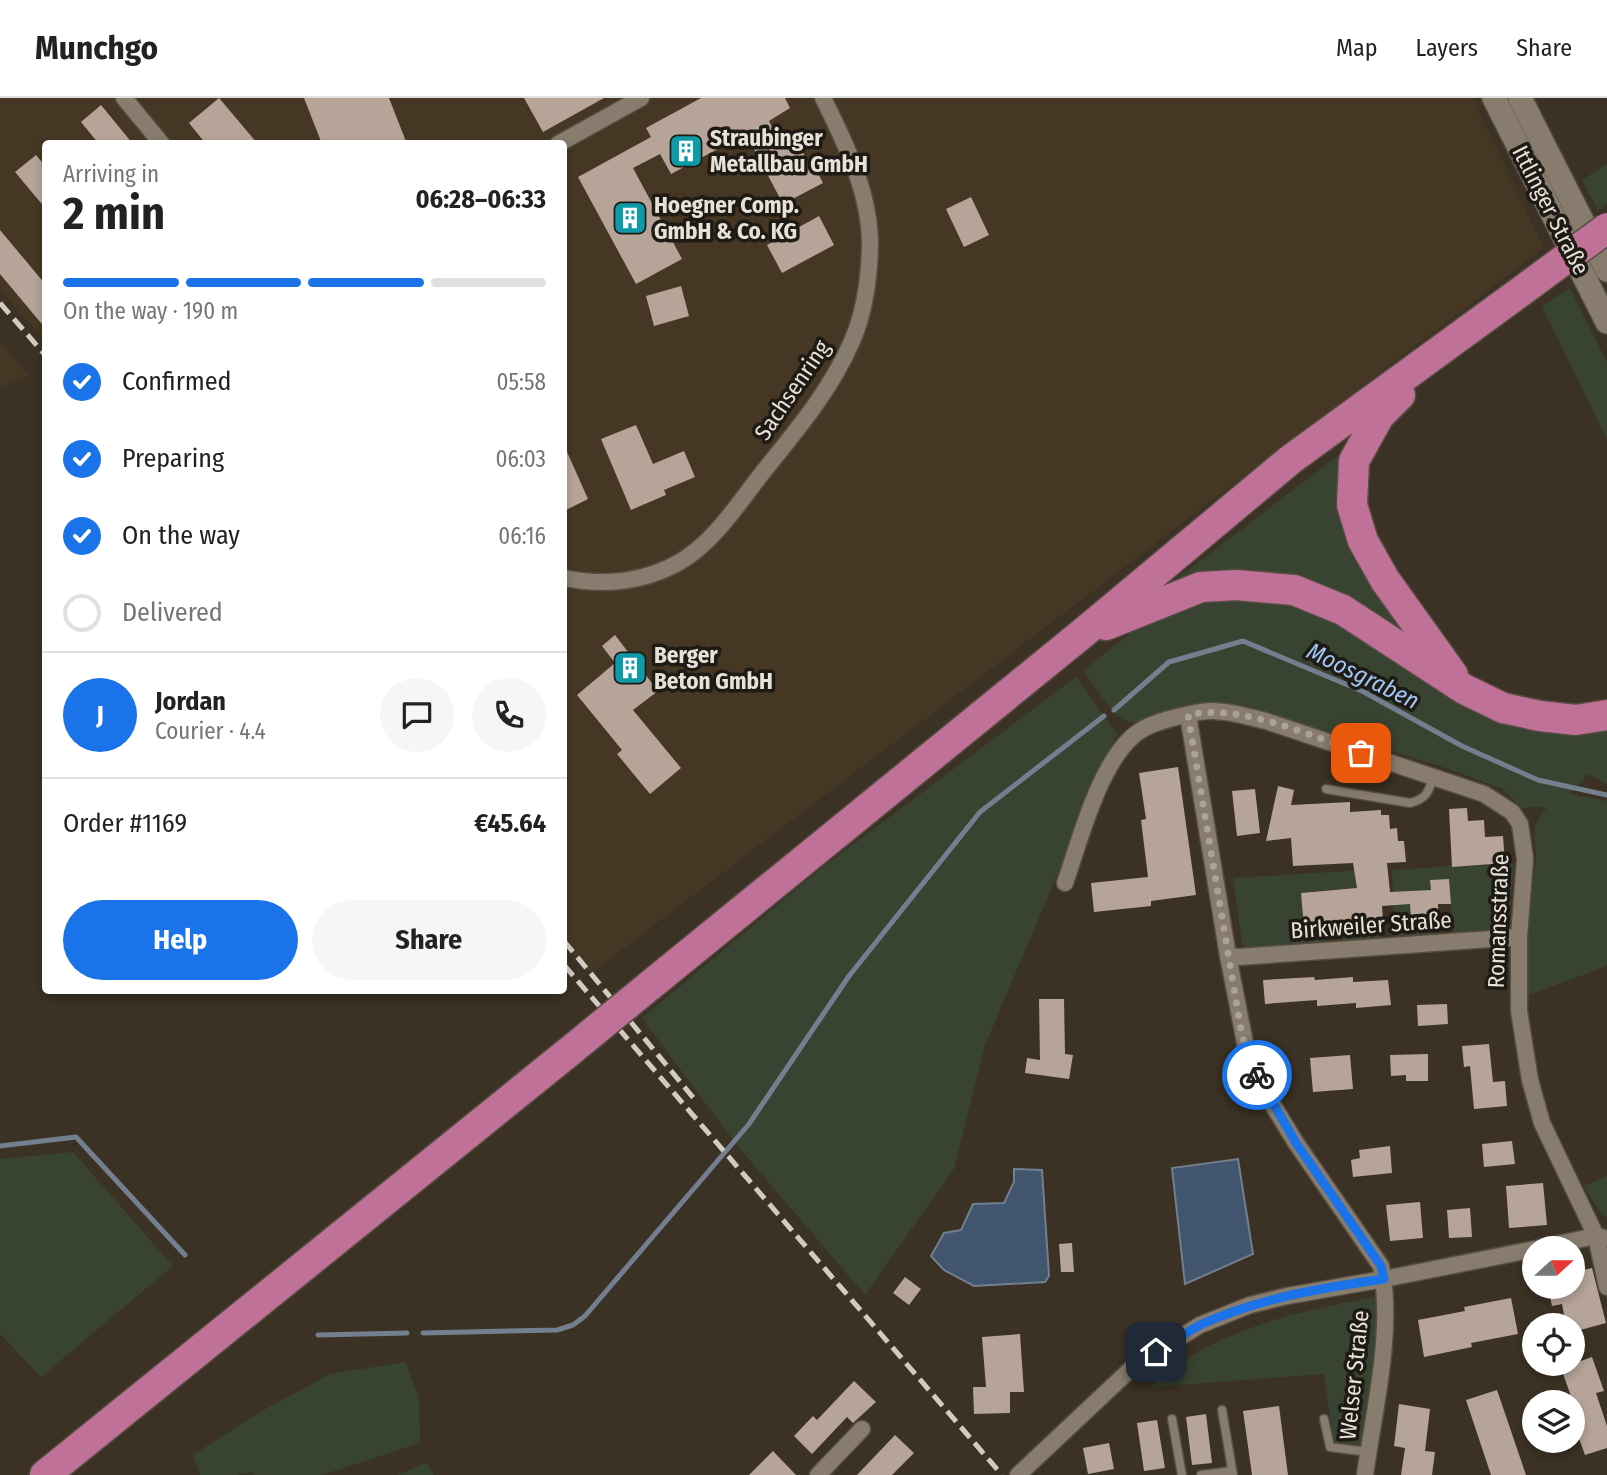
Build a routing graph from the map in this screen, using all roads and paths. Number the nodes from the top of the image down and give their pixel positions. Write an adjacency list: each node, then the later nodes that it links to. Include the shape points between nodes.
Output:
1 (124, 98): 6 (street)
2 (641, 98): 7 (street)
3 (823, 98): 12 (street, Sachsenring, via 849,149 864,200 870,247 853,340 831,382 729,516 678,563 622,582 591,584)
4 (1494, 98): 11 (street, Ittlinger Straße)
5 (1520, 98): 9 (street, Ittlinger Straße)
6 (159, 140)
7 (565, 140)
8 (1607, 228): 10 (highway, bridge)
9 (1607, 270)
10 (1522, 290): 13 (highway, via 1290,460); 14 (highway, via 1495,323 1402,393 1379,416 1354,461 1352,505 1363,541 1385,580)
11 (1607, 322)
12 (567, 579)
13 (1083, 633): 14 (highway, via 1201,587 1236,584 1294,590 1342,610); 32 (highway, bridge)
14 (1464, 689): 16 (highway, via 1503,708 1540,716 1576,720)
15 (1188, 715): 17 (street, Romansstraße, via 1212,710 1266,721); 19 (street, Romansstraße, via 1152,724 1119,753 1100,784); 21 (street)
16 (1607, 715)
17 (1433, 777): 18 (lane, via 1423,799 1410,803); 20 (street, Romansstraße, via 1484,794 1512,812 1520,824 1525,859)
18 (1326, 789)
19 (1065, 883)
20 (1519, 937): 21 (street, Birkweiler Straße); 22 (street, Romansstraße, via 1519,1011 1530,1080 1542,1123)
21 (1228, 956): 24 (street, via 1248,1058 1296,1143 1381,1266)
22 (1601, 1237): 25 (street, Romansstraße)
23 (1522, 1251): 24 (street)
24 (1384, 1279): 30 (street, Welser Straße, via 1385,1336); 34 (street, via 1250,1305 1200,1325 1134,1366)
25 (1607, 1287)
26 (1222, 1410): 31 (lane)
27 (1172, 1419): 35 (lane)
28 (1324, 1419): 30 (lane, via 1330,1447)
29 (862, 1430): 33 (street)
30 (1368, 1452): 37 (street, Welser Straße)
31 (1233, 1473): 36 (lane)
32 (45, 1475)
33 (818, 1475)
34 (1018, 1475)
35 (1182, 1475)
36 (1200, 1475)
37 (1365, 1475)

